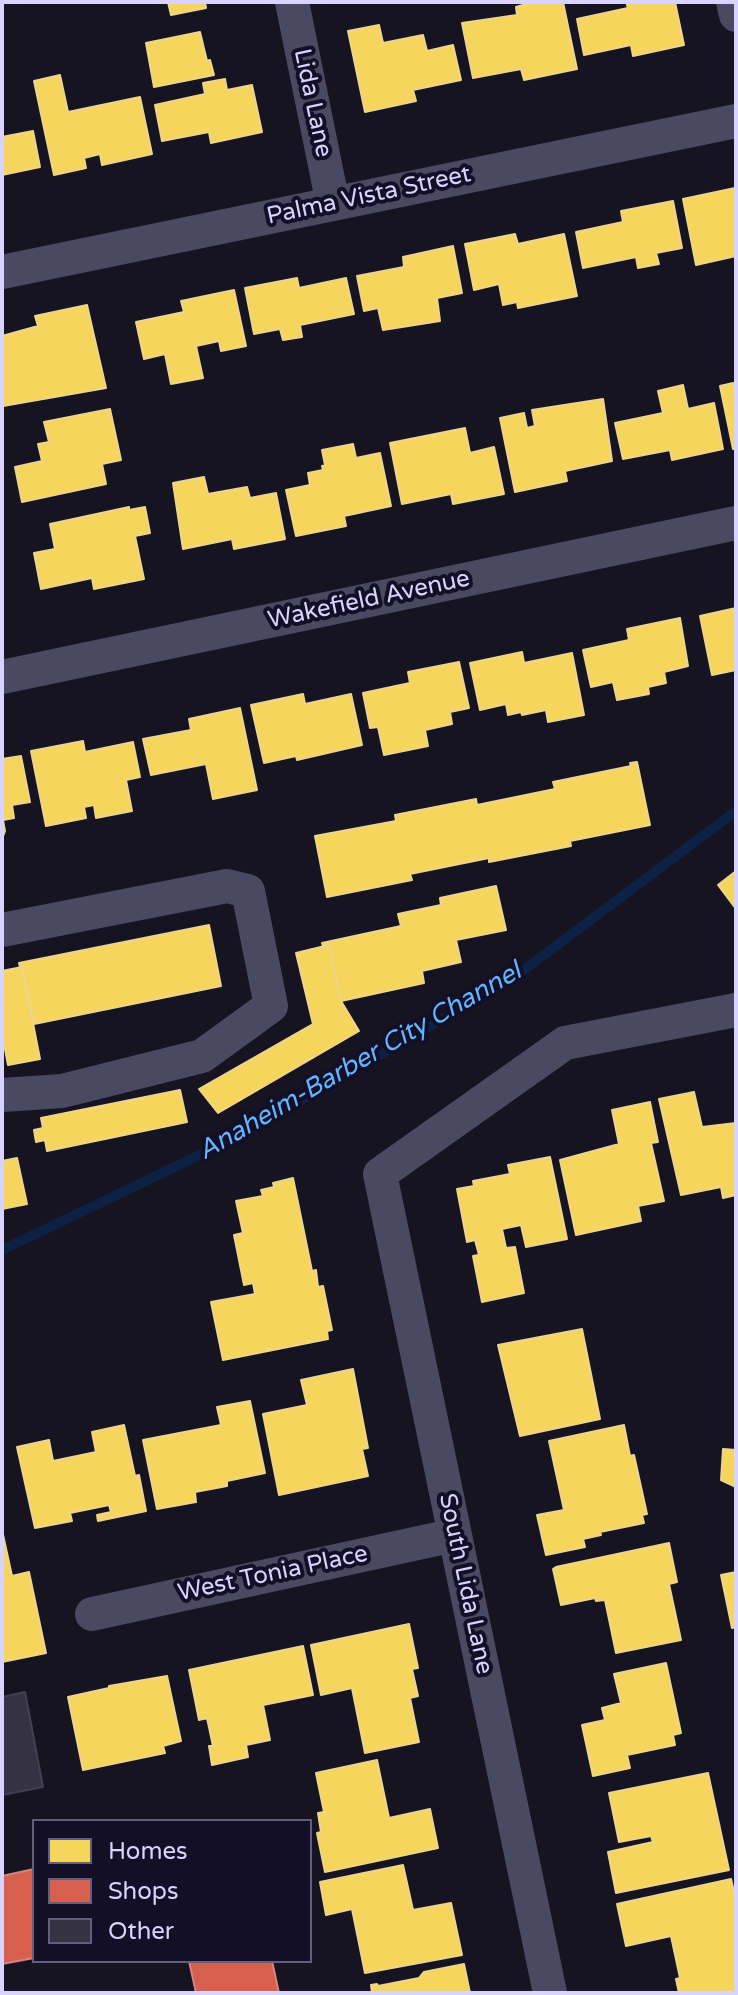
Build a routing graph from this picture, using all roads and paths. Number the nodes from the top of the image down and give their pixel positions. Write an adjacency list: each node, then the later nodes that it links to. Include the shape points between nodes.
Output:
1 (292, 2): 5 (street, Lida Lane)
2 (733, 2): 3 (street)
3 (736, 15)
4 (736, 121): 5 (street, Palma Vista Street)
5 (333, 204): 6 (street, Palma Vista Street)
6 (2, 272)
7 (736, 523): 8 (street, Wakefield Avenue)
8 (2, 677)
9 (2, 930): 11 (street, via 227,886 248,891 271,1006 202,1056 62,1091)
10 (736, 1010): 12 (street, South Lida Lane, via 565,1043 380,1174)
11 (2, 1095)
12 (455, 1535): 13 (street, West Tonia Place); 14 (street, South Lida Lane)
13 (92, 1614)
14 (550, 1993)

